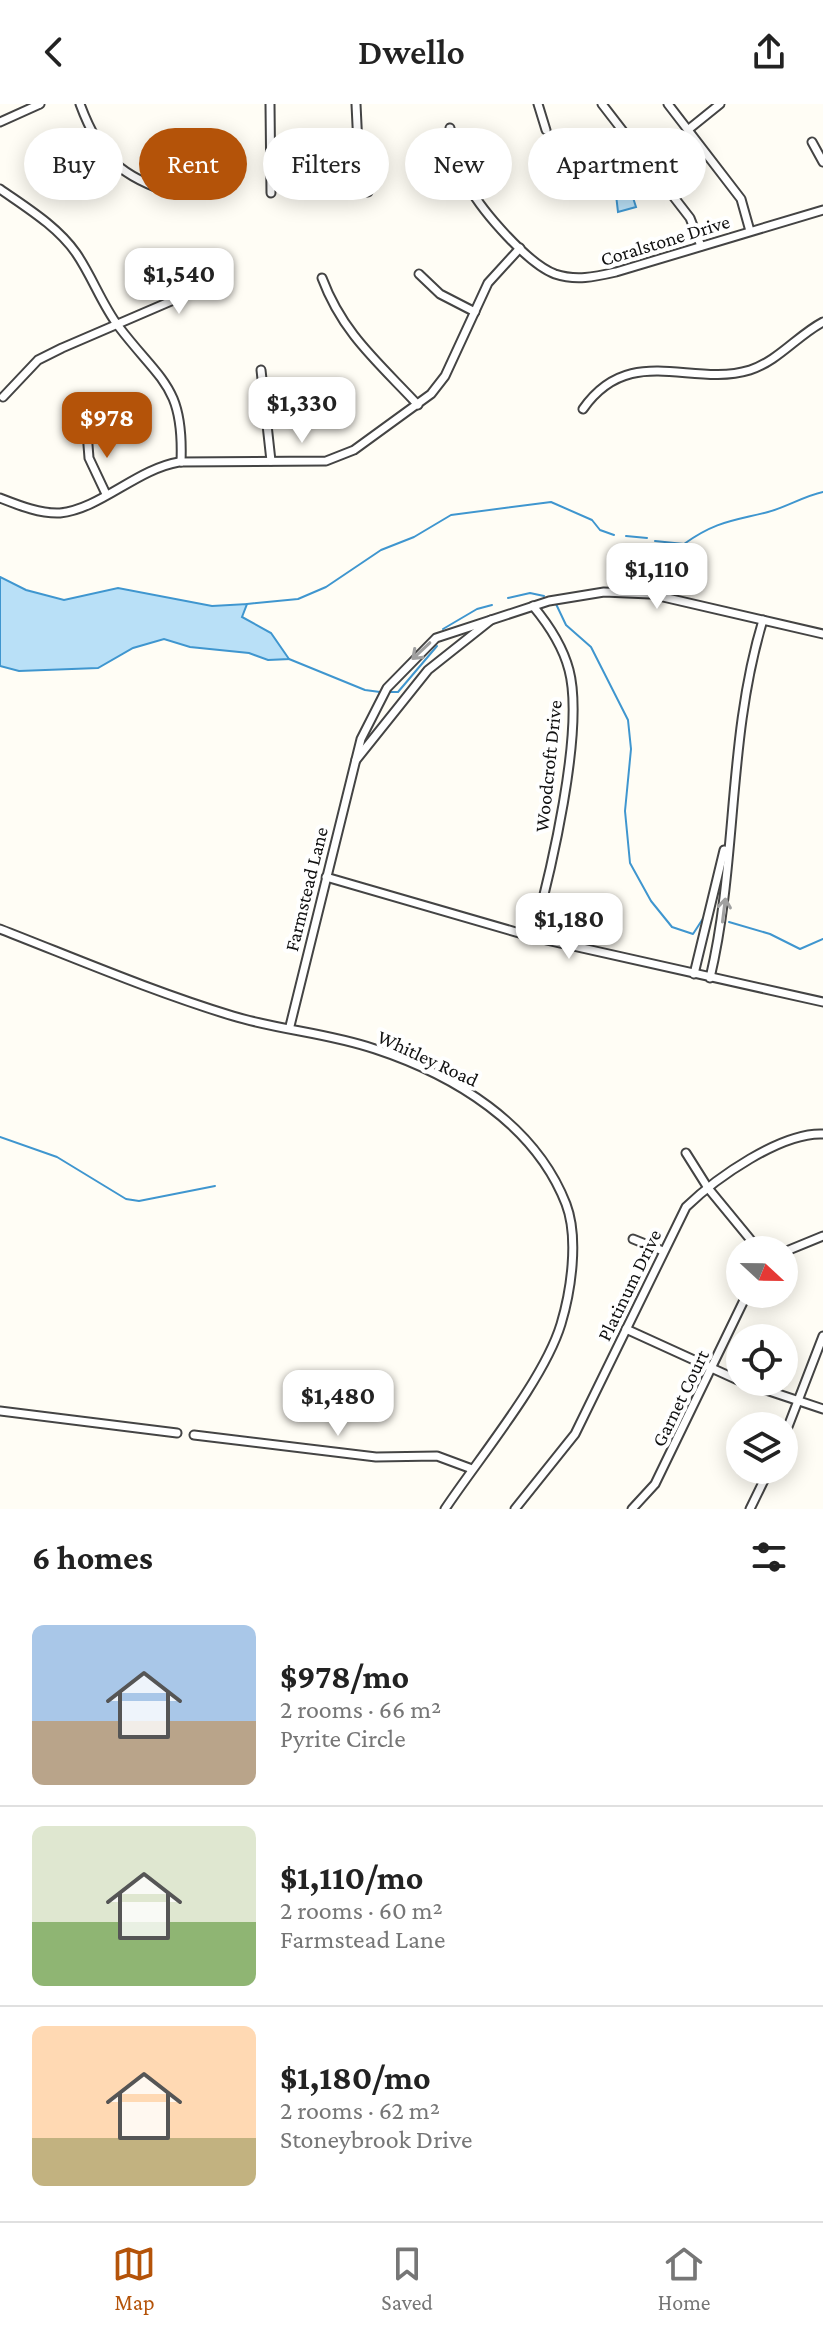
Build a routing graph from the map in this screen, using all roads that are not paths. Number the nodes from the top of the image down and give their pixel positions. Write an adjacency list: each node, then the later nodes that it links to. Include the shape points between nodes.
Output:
1 (40, 104): 9 (street)
2 (80, 104): 18 (street, via 99,146 118,169)
3 (270, 104): 10 (street)
4 (356, 104): 11 (street)
5 (538, 104): 12 (street)
6 (602, 104): 23 (street, via 690,218)
7 (668, 104): 13 (street)
8 (720, 104): 14 (street)
9 (0, 122)
10 (270, 128)
11 (357, 128)
12 (545, 128)
13 (688, 128)
14 (690, 128)
15 (812, 142): 17 (street)
16 (706, 152): 22 (street, via 741,199)
17 (823, 162)
18 (139, 178)
19 (0, 189): 30 (street, via 61,234)
20 (479, 200): 24 (street, Coralstone Drive)
21 (823, 210): 22 (street, Coralstone Drive)
22 (750, 231): 23 (street, Coralstone Drive)
23 (701, 246): 24 (street, Coralstone Drive, via 591,278 552,273)
24 (520, 248): 28 (street, via 488,283)
25 (419, 274): 28 (street, via 440,294)
26 (227, 277): 30 (street)
27 (322, 278): 33 (street, via 350,333)
28 (475, 312): 33 (street, via 445,376)
29 (823, 322): 34 (street, via 750,370 647,371 604,385)
30 (118, 326): 32 (street, via 38,360); 37 (street, via 174,396 182,429)
31 (261, 370): 36 (street)
32 (3, 397)
33 (418, 405): 36 (street, via 354,450 326,461)
34 (583, 409)
35 (87, 432): 38 (street, via 89,458)
36 (271, 461): 37 (street)
37 (181, 462): 38 (street, via 157,466)
38 (106, 494): 39 (street, via 61,513)
39 (0, 498)
40 (533, 606): 41 (street, Farmstead Lane); 42 (street, Farmstead Lane, via 577,594 634,593); 48 (street, Woodcroft Drive, via 569,671 573,712 557,831)
41 (491, 620): 44 (street, Farmstead Lane, via 428,670); 44 (street, Farmstead Lane, one-way to 44, via 436,638 417,653 376,704)
42 (763, 620): 43 (street, Farmstead Lane); 45 (street, via 750,662)
43 (823, 634)
44 (356, 760): 46 (street, Farmstead Lane)
45 (727, 841): 49 (street); 50 (street, one-way to 45, via 722,926)
46 (326, 877): 48 (street); 52 (street, Farmstead Lane)
47 (0, 929): 52 (street, Whitley Road, via 234,1016)
48 (533, 937): 49 (street)
49 (694, 974): 50 (street)
50 (710, 978): 51 (street)
51 (823, 1002)
52 (290, 1026): 73 (street, Whitley Road, via 394,1056 475,1097 526,1140 567,1206 569,1291 560,1327)
53 (823, 1134): 55 (street, Platinum Drive, via 778,1144)
54 (686, 1153): 55 (street)
55 (708, 1188): 56 (street); 60 (street, Platinum Drive, via 686,1207)
56 (747, 1236)
57 (823, 1236): 59 (street)
58 (633, 1239): 60 (street)
59 (798, 1246)
60 (663, 1251): 62 (street, Platinum Drive)
61 (740, 1308): 64 (street, Garnet Court)
62 (626, 1329): 64 (street); 76 (street, Platinum Drive, via 575,1434)
63 (823, 1336): 67 (street)
64 (712, 1369): 65 (street); 77 (street, Garnet Court, via 655,1484)
65 (726, 1375)
66 (784, 1396): 67 (street)
67 (800, 1401): 68 (street); 70 (street)
68 (823, 1409)
69 (0, 1411): 71 (street)
70 (795, 1412)
71 (177, 1433)
72 (194, 1435): 73 (street, via 376,1457 437,1456)
73 (472, 1469): 75 (street, Whitley Road)
74 (762, 1484): 78 (street)
75 (445, 1509)
76 (515, 1509)
77 (632, 1509)
78 (750, 1509)

